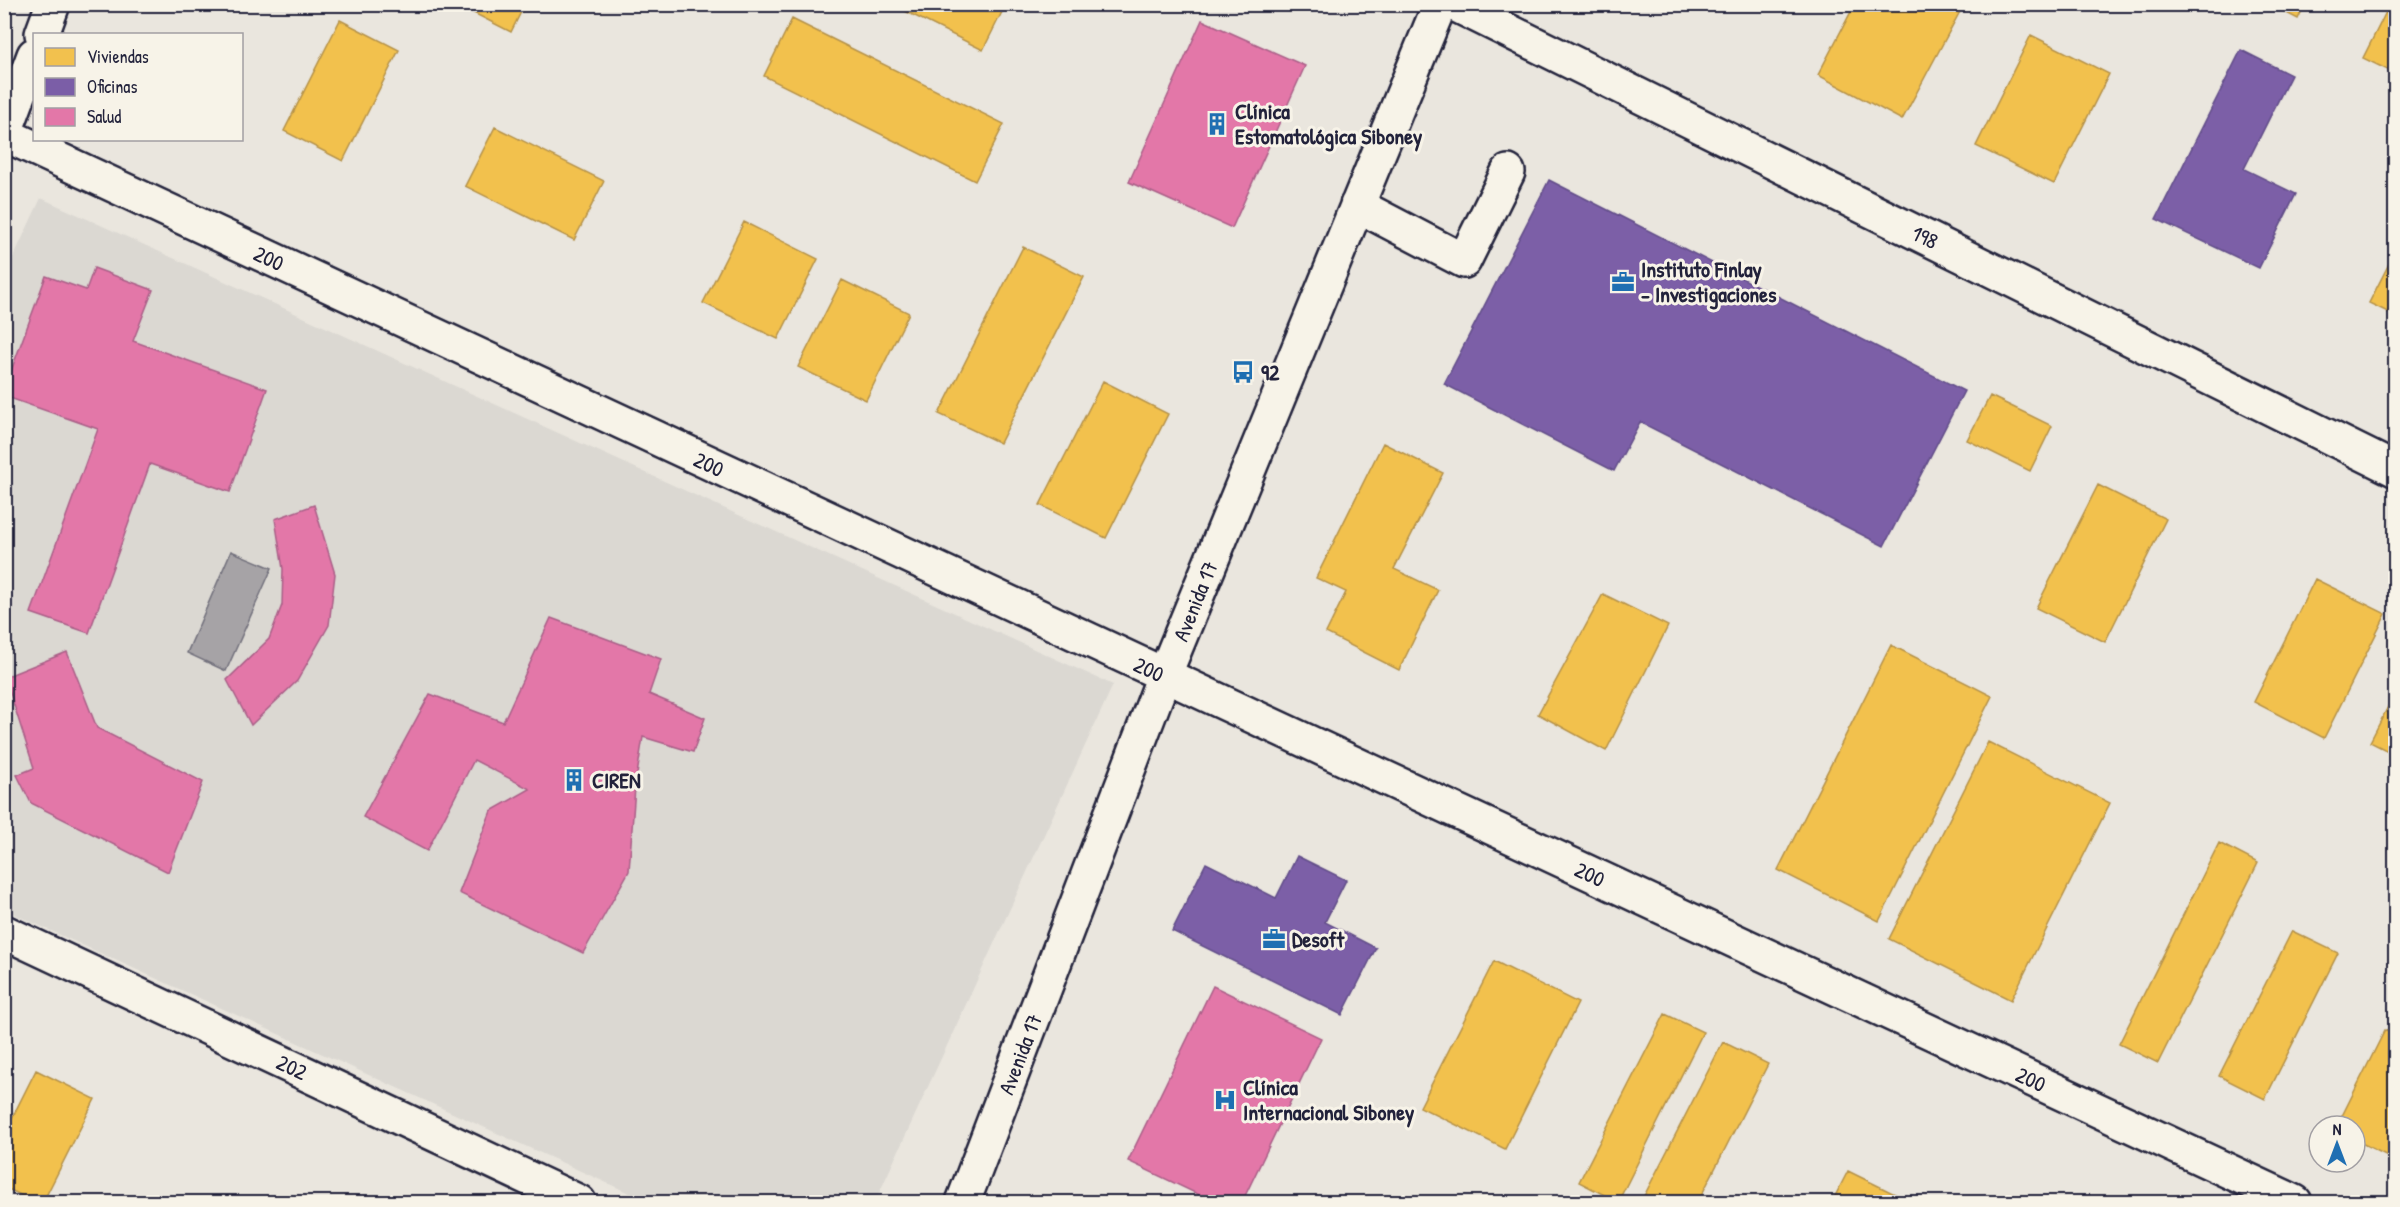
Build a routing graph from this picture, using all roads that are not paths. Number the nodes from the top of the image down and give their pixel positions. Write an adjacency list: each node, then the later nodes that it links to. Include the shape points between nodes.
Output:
1 (53, 4): 4 (street)
2 (1440, 4): 8 (street, Avenida 17)
3 (1454, 4): 9 (street, 198)
4 (42, 33)
5 (33, 58): 6 (street)
6 (5, 135): 10 (street, 200)
7 (1508, 172): 8 (street, via 1464,261)
8 (1357, 205): 10 (street, Avenida 17)
9 (2396, 470)
10 (1164, 676): 13 (street, Avenida 17); 14 (street, 200)
11 (4, 932): 12 (street, 202)
12 (579, 1203)
13 (963, 1203)
14 (2295, 1203)

